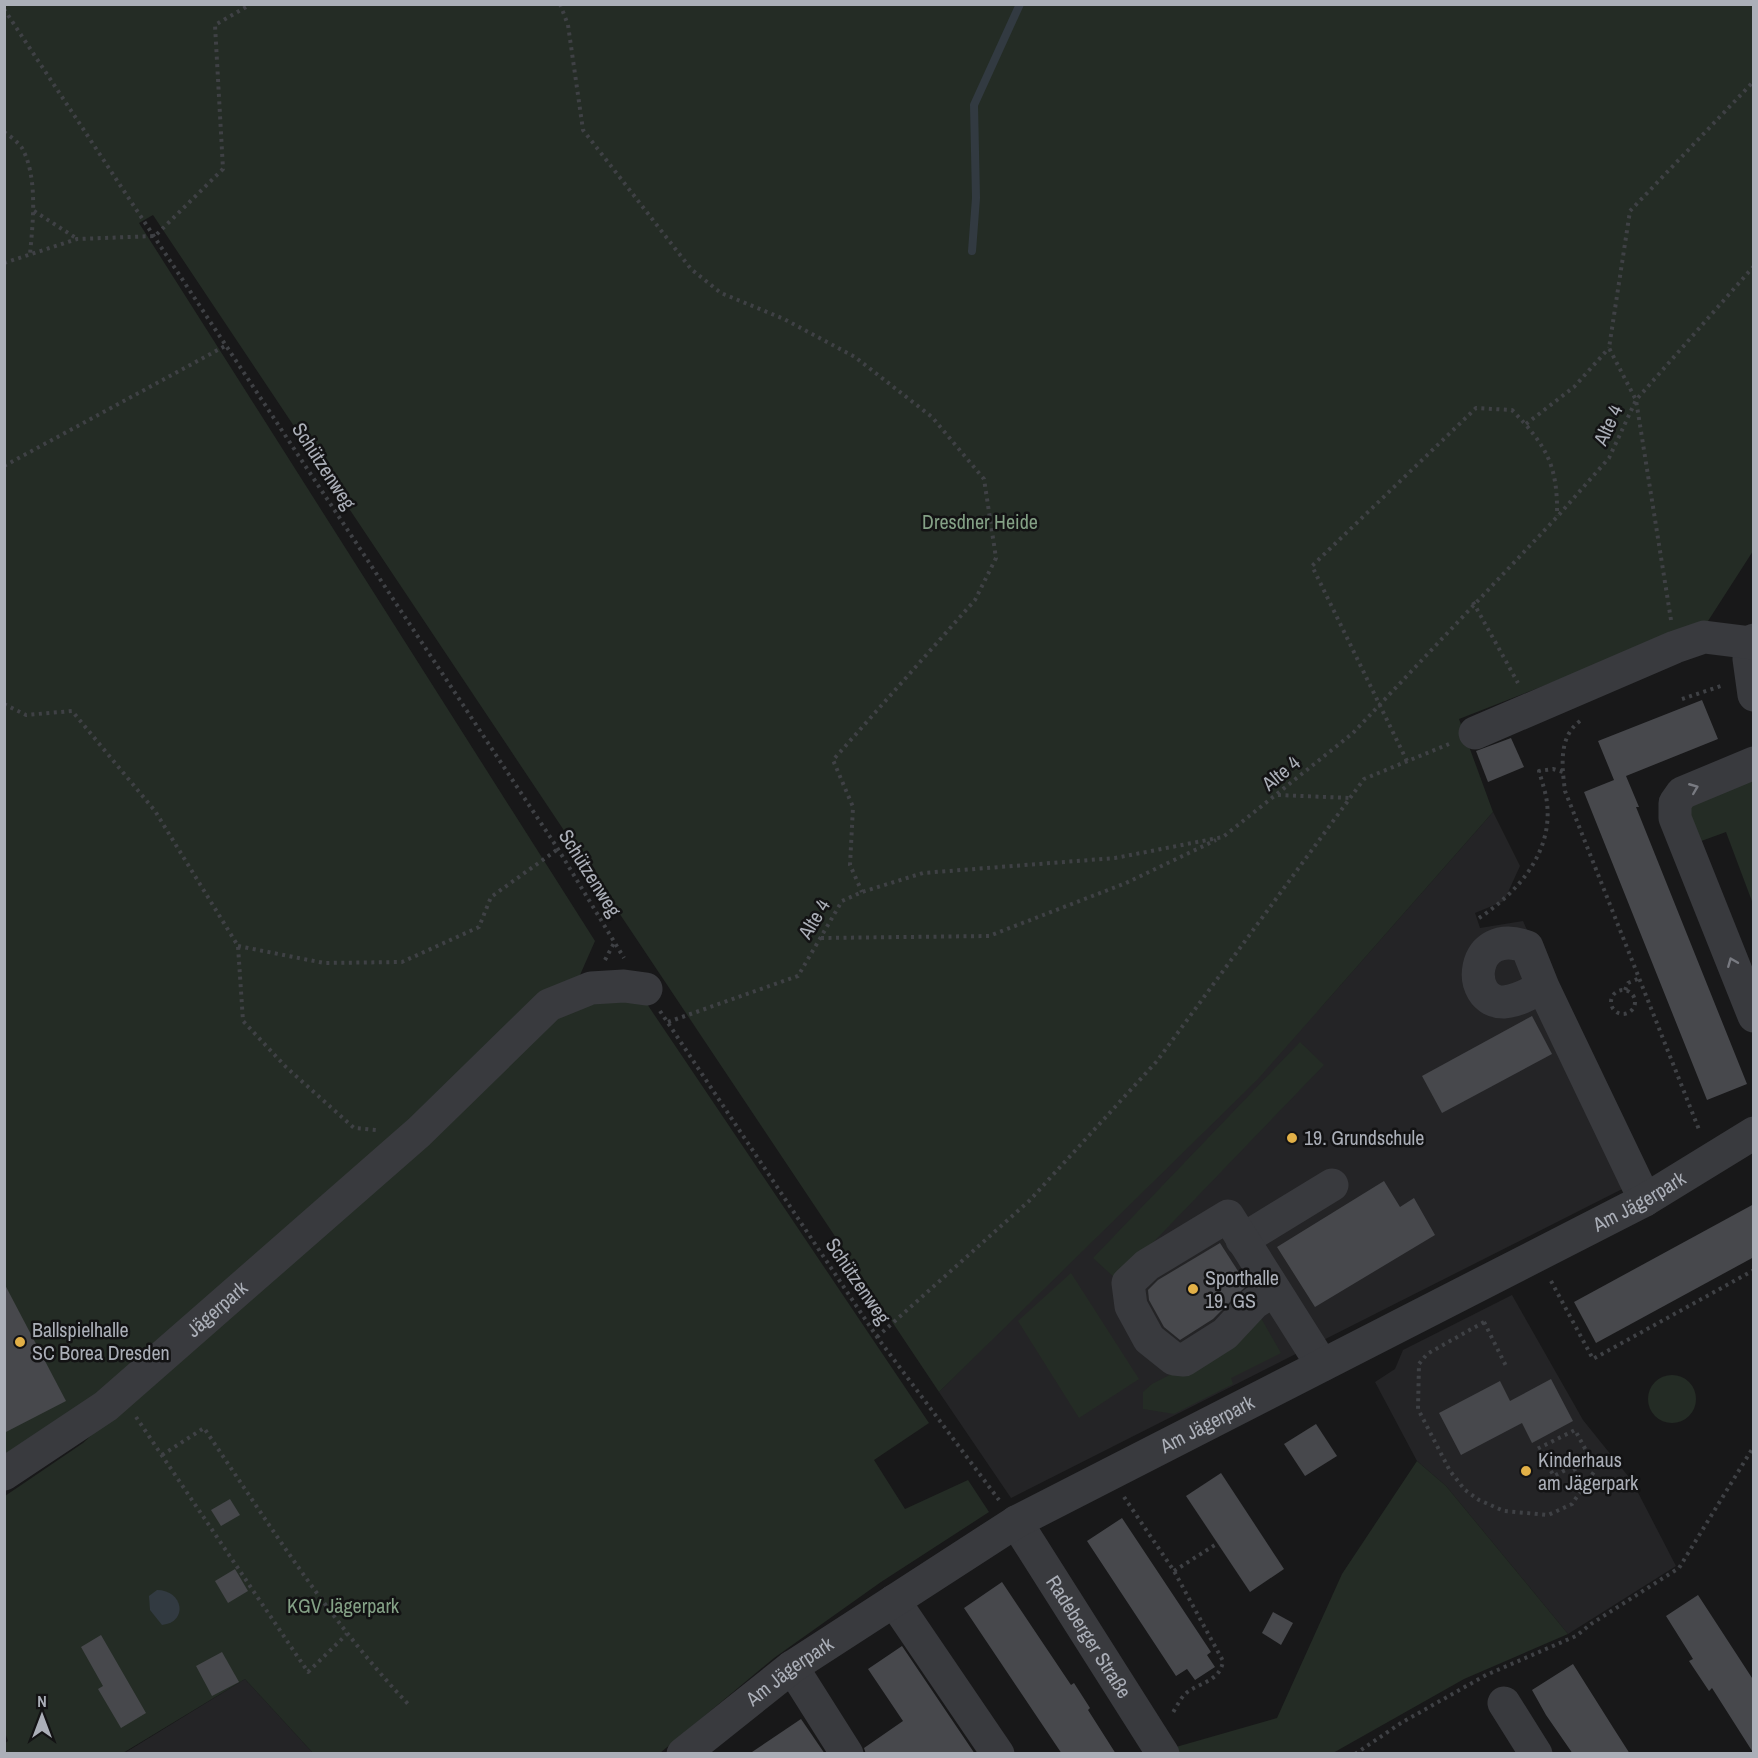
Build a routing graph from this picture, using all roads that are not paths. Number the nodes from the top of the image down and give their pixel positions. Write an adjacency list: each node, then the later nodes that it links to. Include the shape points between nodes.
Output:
1 (1753, 642): 2 (street, via 1749,676); 3 (street, via 1704,637)
2 (1754, 695)
3 (1475, 733)
4 (1754, 763): 7 (street, one-way to 4, via 1675,818 1675,803 1682,793)
5 (1543, 987): 10 (street)
6 (646, 989): 14 (street, Jägerpark, via 591,988 549,1005 419,1132 120,1394)
7 (1754, 1016)
8 (1754, 1133): 10 (street, Am Jägerpark)
9 (1332, 1185): 11 (street)
10 (1645, 1200): 13 (street, Am Jägerpark)
11 (1242, 1240): 12 (street); 12 (street, via 1228,1216 1184,1240 1131,1277 1131,1306 1149,1339 1173,1359 1184,1360 1225,1334 1254,1303)
12 (1274, 1290): 13 (street)
13 (1322, 1365): 15 (street, Am Jägerpark)
14 (4, 1474)
15 (1016, 1522): 16 (street, Am Jägerpark); 19 (street, Radeberger Straße)
16 (894, 1601): 17 (street, Am Jägerpark); 22 (street)
17 (792, 1667): 20 (street, Am Jägerpark); 21 (street)
18 (1504, 1703): 23 (street)
19 (1156, 1744)
20 (683, 1754)
21 (847, 1754)
22 (998, 1754)
23 (1536, 1754)

